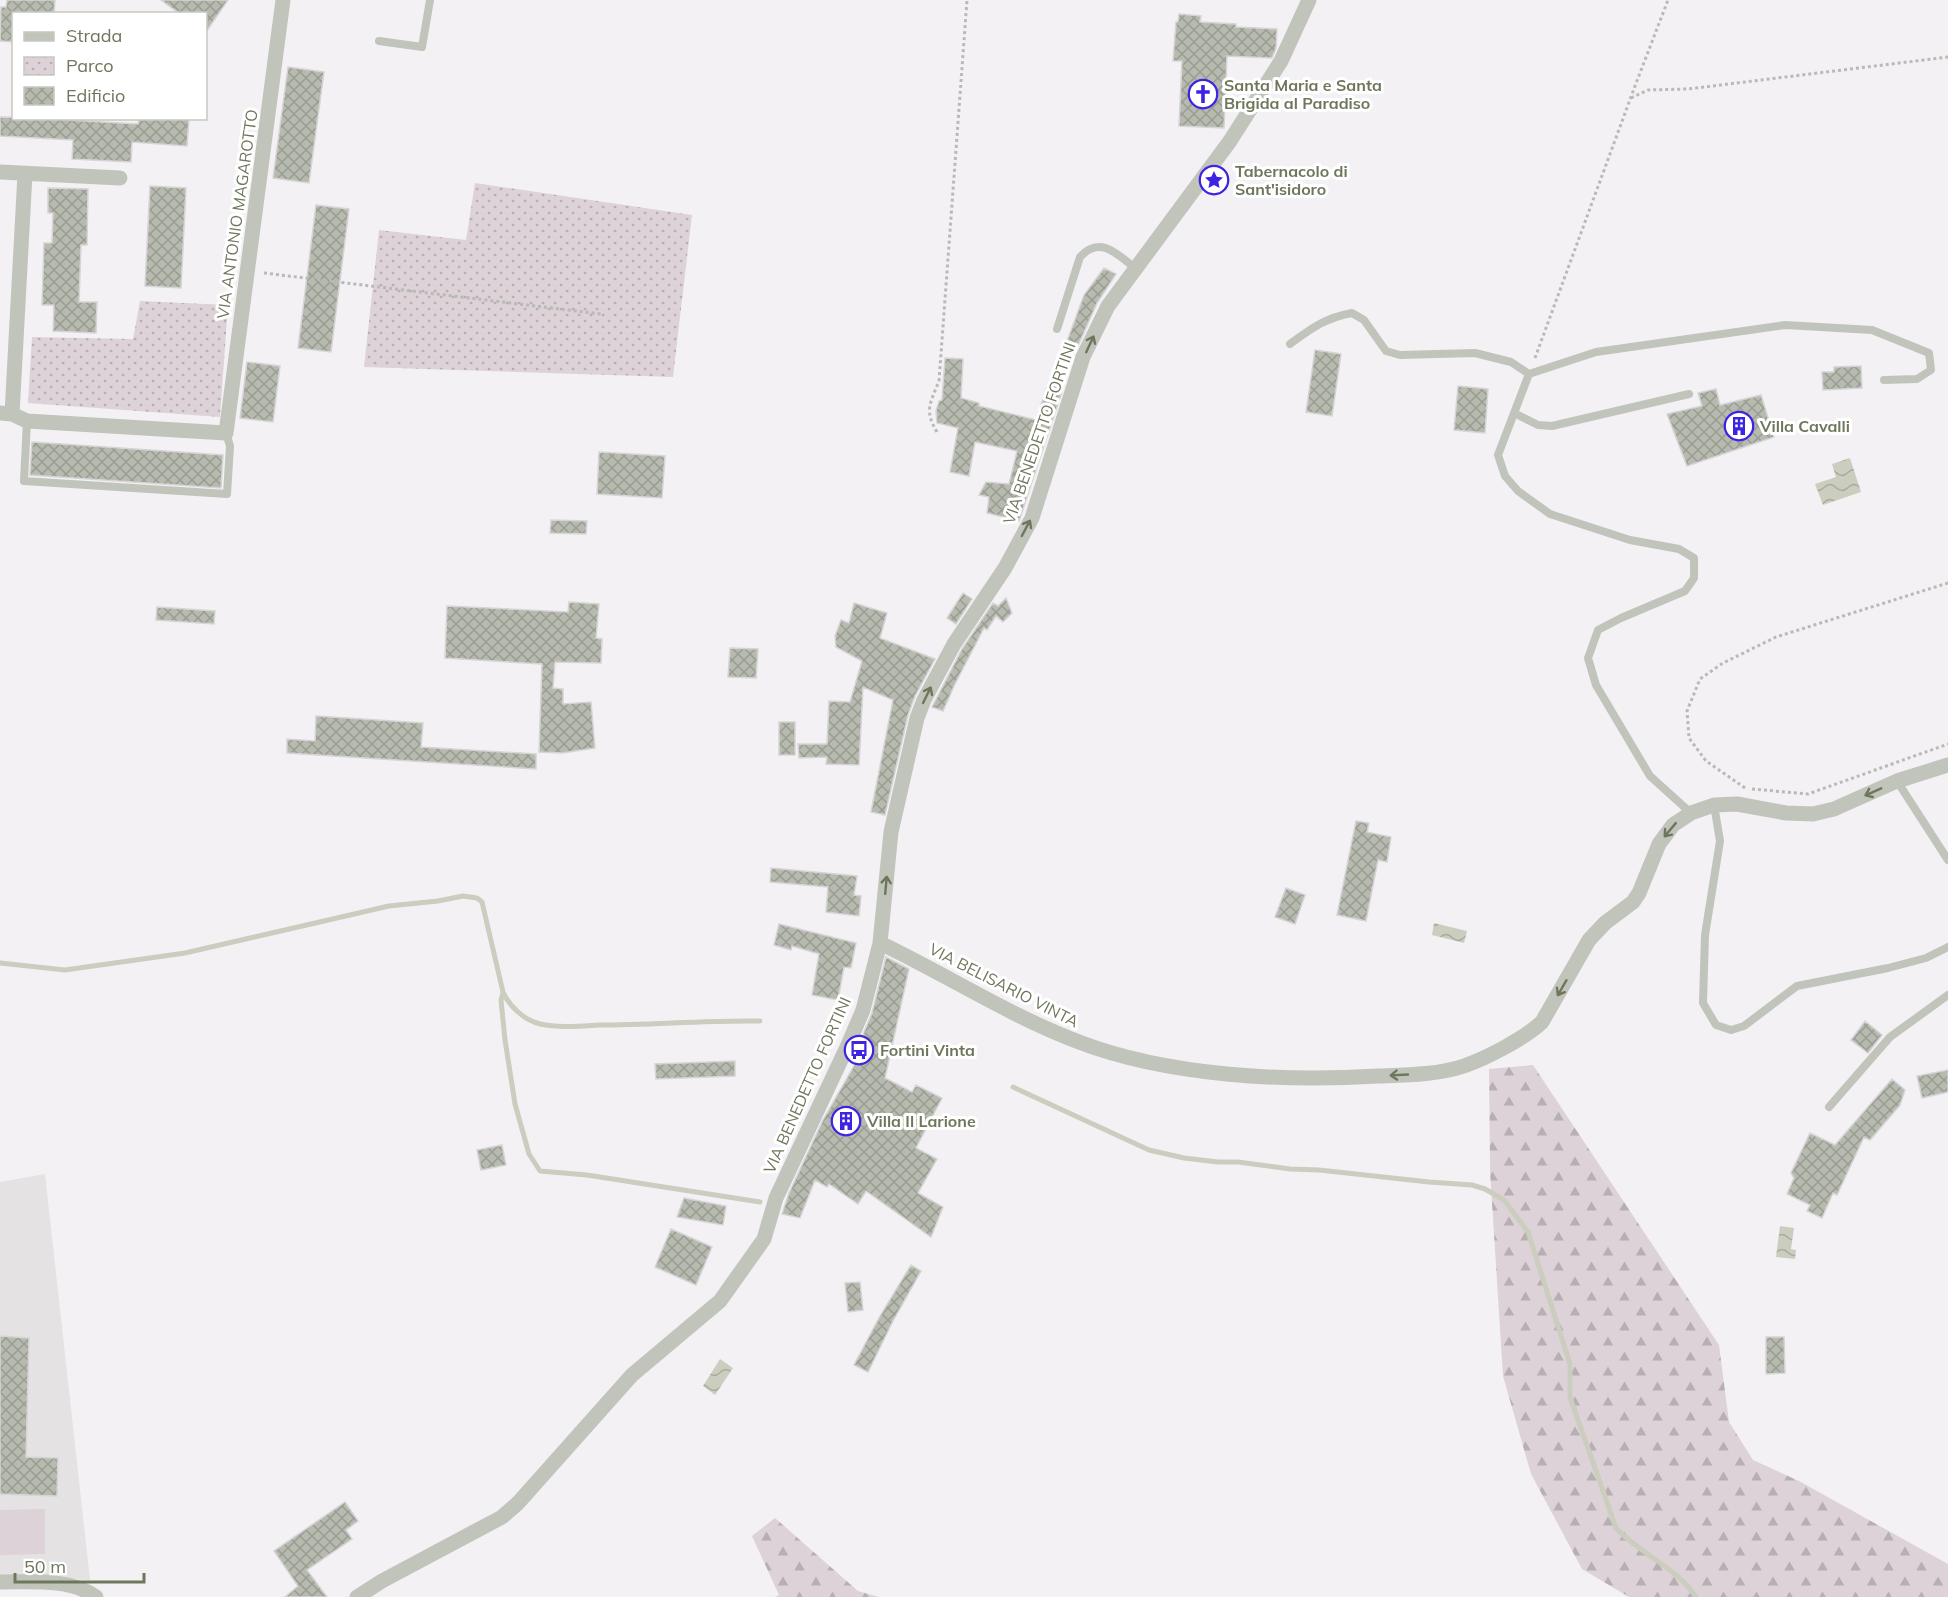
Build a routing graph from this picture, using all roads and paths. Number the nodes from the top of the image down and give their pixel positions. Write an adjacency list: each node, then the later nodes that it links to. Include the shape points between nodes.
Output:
1 (283, 0): 13 (street, VIA ANTONIO MAGAROTTO)
2 (429, 0): 6 (lane, via 422,47)
3 (967, 0): 23 (path, via 939,381 929,405 930,419)
4 (1309, 0): 12 (street, VIA BENEDETTO FORTINI, via 1281,61 1243,121)
5 (1668, 0): 8 (path)
6 (379, 41)
7 (1948, 57): 8 (path, via 1688,89 1648,90)
8 (1630, 99): 17 (path)
9 (0, 172): 10 (street)
10 (25, 174): 11 (street); 20 (street)
11 (120, 178)
12 (1136, 268): 15 (lane, via 1101,246 1088,248 1080,257); 32 (street, VIA BENEDETTO FORTINI, one-way to 12, via 891,832 917,718 954,644 1005,568 1032,518 1083,357 1108,306)
13 (247, 271): 14 (path); 24 (street, VIA ANTONIO MAGAROTTO)
14 (601, 314)
15 (1057, 329)
16 (1290, 344): 17 (lane, via 1333,317 1352,313 1364,320 1386,351 1400,355 1475,353 1510,362)
17 (1529, 374): 18 (lane, via 1596,352 1785,325 1872,330 1929,353 1931,370 1917,380); 21 (lane)
18 (1884, 380)
19 (1689, 393): 21 (lane, via 1552,426 1538,425)
20 (6, 413): 22 (street)
21 (1514, 413): 30 (lane, via 1498,455 1504,476 1518,491 1550,514 1630,540 1678,549 1694,558 1695,578 1685,591 1598,630 1588,658 1596,684 1650,776)
22 (27, 421): 24 (street); 24 (lane, via 24,481 228,494 230,446)
23 (937, 432)
24 (226, 433)
25 (1948, 583): 26 (path, via 1776,637 1723,663 1700,679 1688,711 1689,738 1706,761 1744,788 1808,794)
26 (1948, 744)
27 (1948, 765): 28 (street, VIA BELISARIO VINTA)
28 (1897, 781): 29 (street, VIA BELISARIO VINTA, one-way to 29, via 1834,809 1813,814 1737,804); 31 (lane)
29 (1714, 805): 30 (street, VIA BELISARIO VINTA); 33 (lane, via 1720,841 1705,935 1703,1003 1716,1025 1731,1030 1744,1026 1797,986 1888,968 1926,958)
30 (1691, 813): 32 (street, VIA BELISARIO VINTA, one-way to 32, via 1673,825 1659,844 1633,902 1590,940 1542,1022 1531,1032 1463,1066 1421,1074 1276,1077 1172,1068 1119,1056 1042,1027)
31 (1948, 860)
32 (880, 943): 38 (street, VIA BENEDETTO FORTINI, via 863,1010 849,1046 776,1198 764,1239 720,1301 632,1375 502,1517)
33 (1948, 947)
34 (1948, 995): 35 (lane, via 1890,1037)
35 (1828, 1107)
36 (0, 1582): 37 (street, via 57,1584)
37 (96, 1597)
38 (357, 1597)

